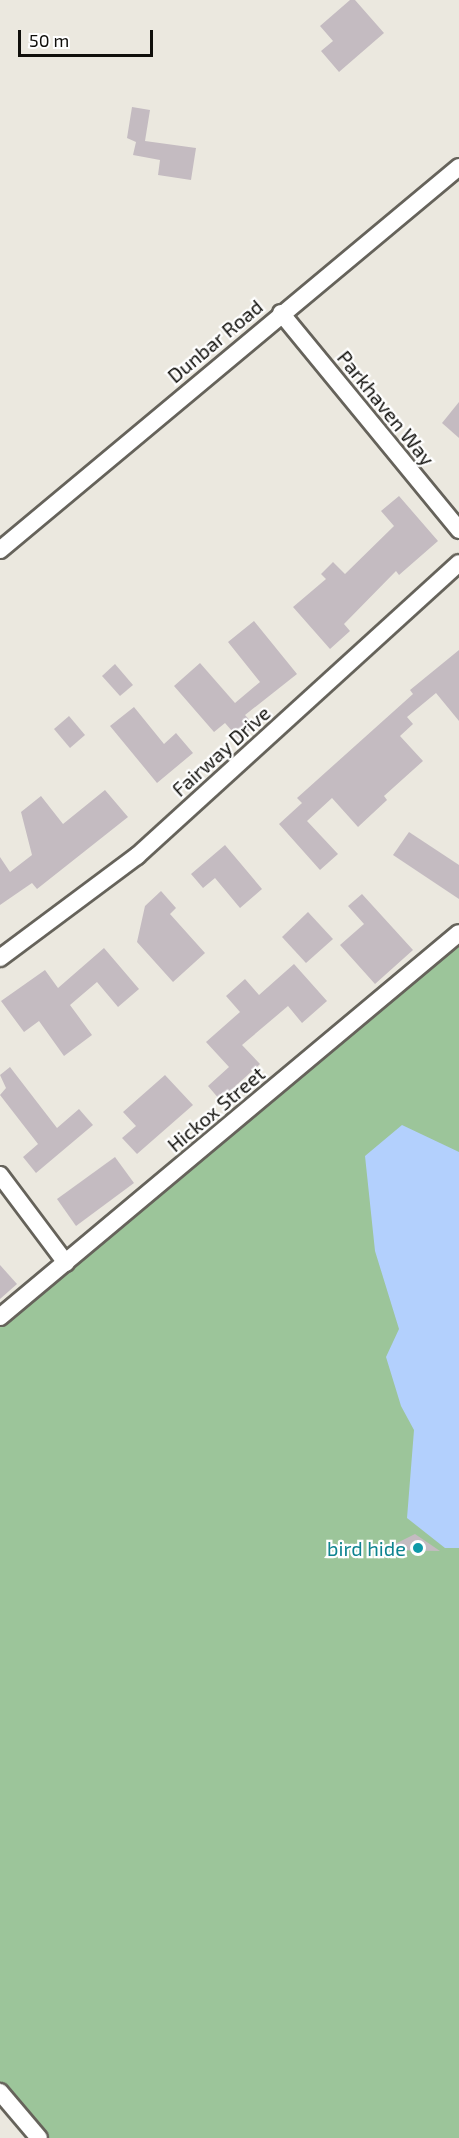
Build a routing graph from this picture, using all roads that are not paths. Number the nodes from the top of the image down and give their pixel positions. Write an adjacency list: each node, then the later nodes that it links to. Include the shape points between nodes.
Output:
1 (459, 167): 2 (street, Dunbar Road)
2 (281, 313): 3 (street, Parkhaven Way); 4 (street, Dunbar Road)
3 (459, 530)
4 (0, 550)
5 (459, 563): 7 (street, Fairway Drive, via 137,856)
6 (459, 933): 9 (street, Hickox Street)
7 (0, 958)
8 (0, 1175): 9 (street)
9 (66, 1263): 10 (street, Hickox Street)
10 (0, 1317)
11 (0, 2092): 12 (street)
12 (39, 2138)

